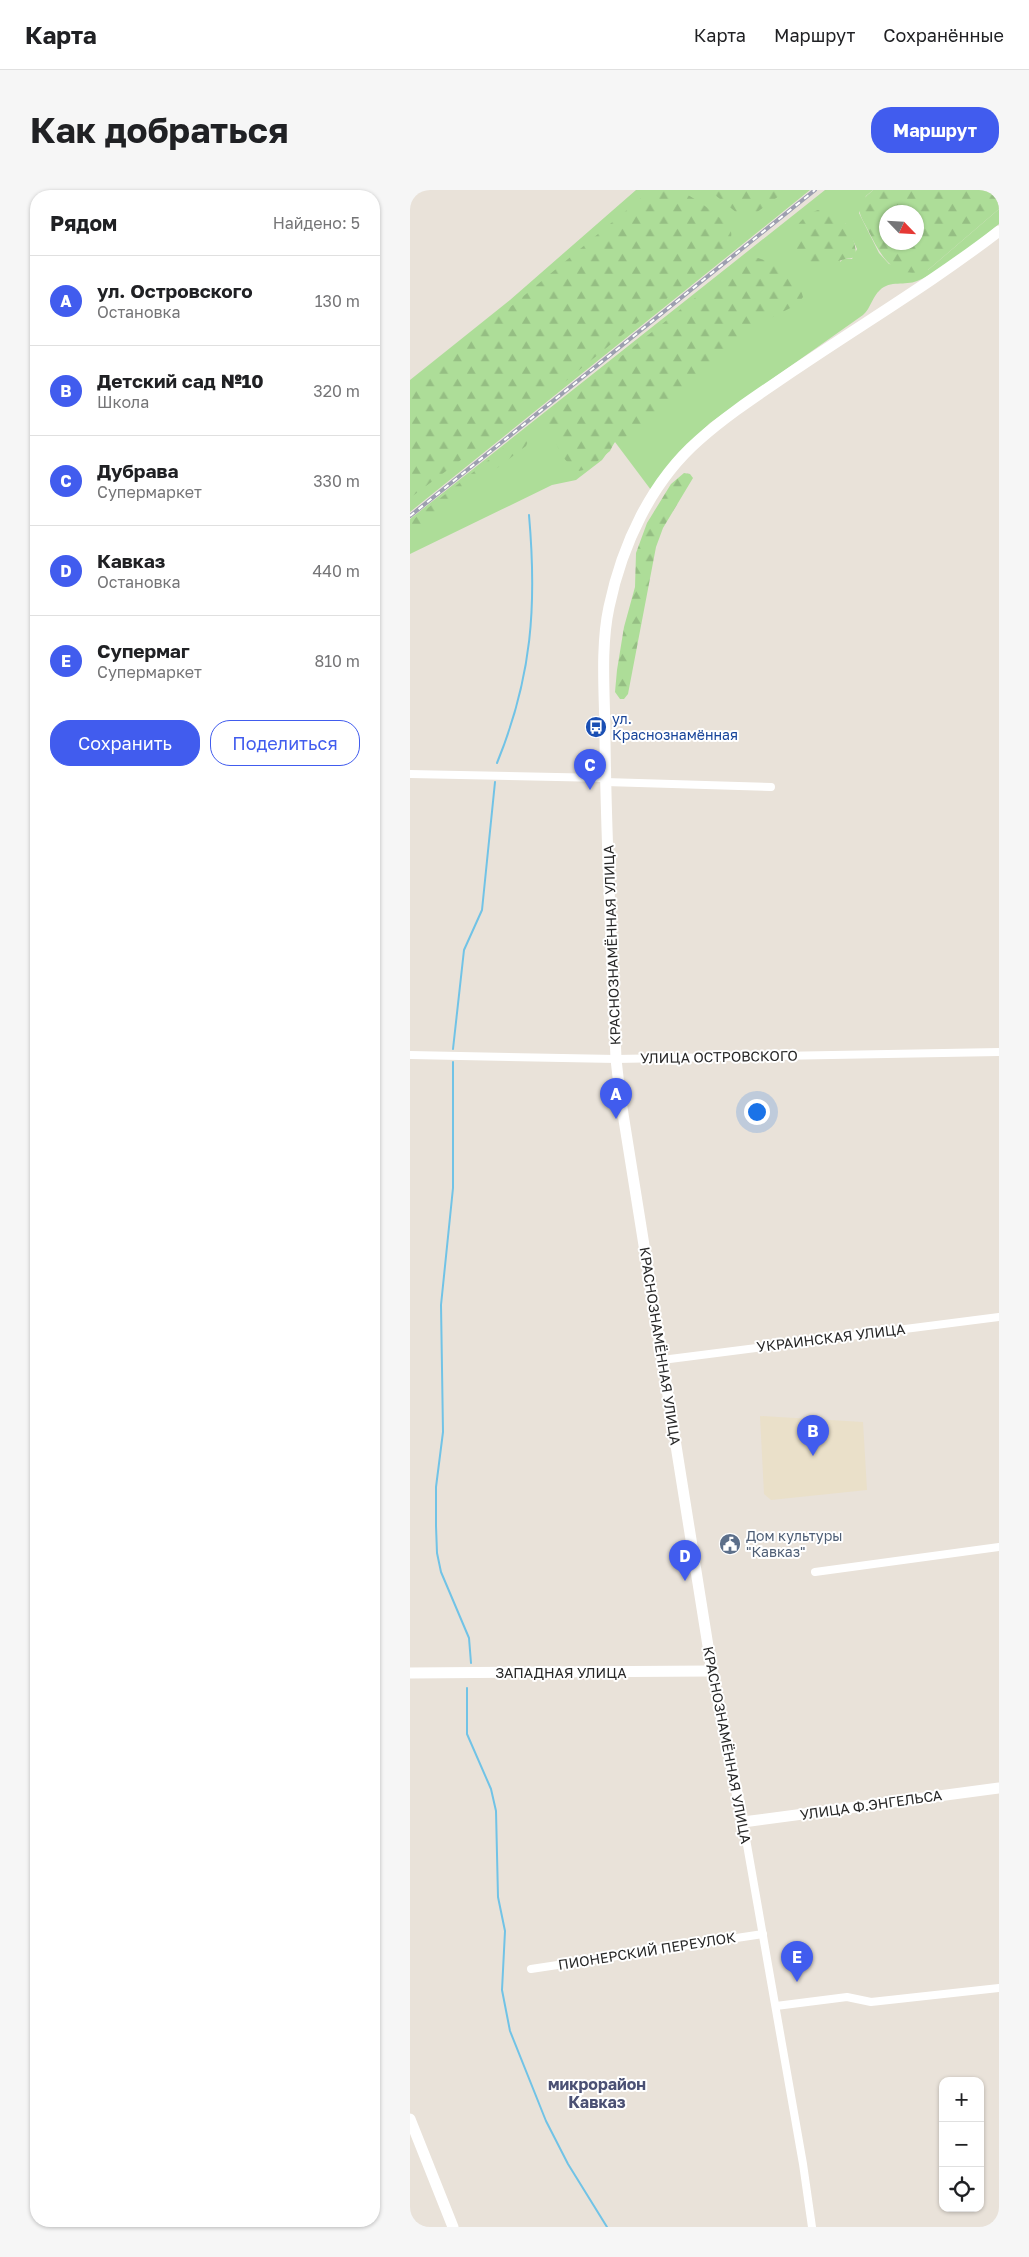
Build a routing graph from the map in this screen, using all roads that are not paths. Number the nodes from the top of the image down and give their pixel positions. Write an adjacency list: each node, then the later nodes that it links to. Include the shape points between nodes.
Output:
1 (999, 232): 3 (main road, КРАСНОЗНАМЁННАЯ УЛИЦА, via 935,279 735,410 697,441 670,470 633,533 609,606 605,648)
2 (410, 774): 3 (street)
3 (605, 780): 4 (street); 7 (main road, КРАСНОЗНАМЁННАЯ УЛИЦА)
4 (771, 787)
5 (999, 1052): 7 (street, УЛИЦА ОСТРОВСКОГО)
6 (410, 1055): 7 (street, УЛИЦА ОСТРОВСКОГО)
7 (616, 1059): 9 (main road, КРАСНОЗНАМЁННАЯ УЛИЦА)
8 (999, 1317): 9 (street, УКРАИНСКАЯ УЛИЦА)
9 (662, 1360): 12 (main road, КРАСНОЗНАМЁННАЯ УЛИЦА)
10 (999, 1548): 11 (street)
11 (816, 1572)
12 (712, 1671): 13 (main road, ЗАПАДНАЯ УЛИЦА); 15 (main road, КРАСНОЗНАМЁННАЯ УЛИЦА)
13 (410, 1674)
14 (999, 1788): 15 (main road, УЛИЦА Ф.ЭНГЕЛЬСА)
15 (743, 1822): 16 (street, КРАСНОЗНАМЁННАЯ УЛИЦА)
16 (763, 1934): 17 (street, ПИОНЕРСКИЙ ПЕРЕУЛОК); 19 (street, КРАСНОЗНАМЁННАЯ УЛИЦА)
17 (531, 1969)
18 (999, 1988): 19 (street, via 871,2002 848,1997)
19 (776, 2006): 22 (street, КРАСНОЗНАМЁННАЯ УЛИЦА)
20 (410, 2119): 21 (main road)
21 (453, 2227)
22 (812, 2227)

